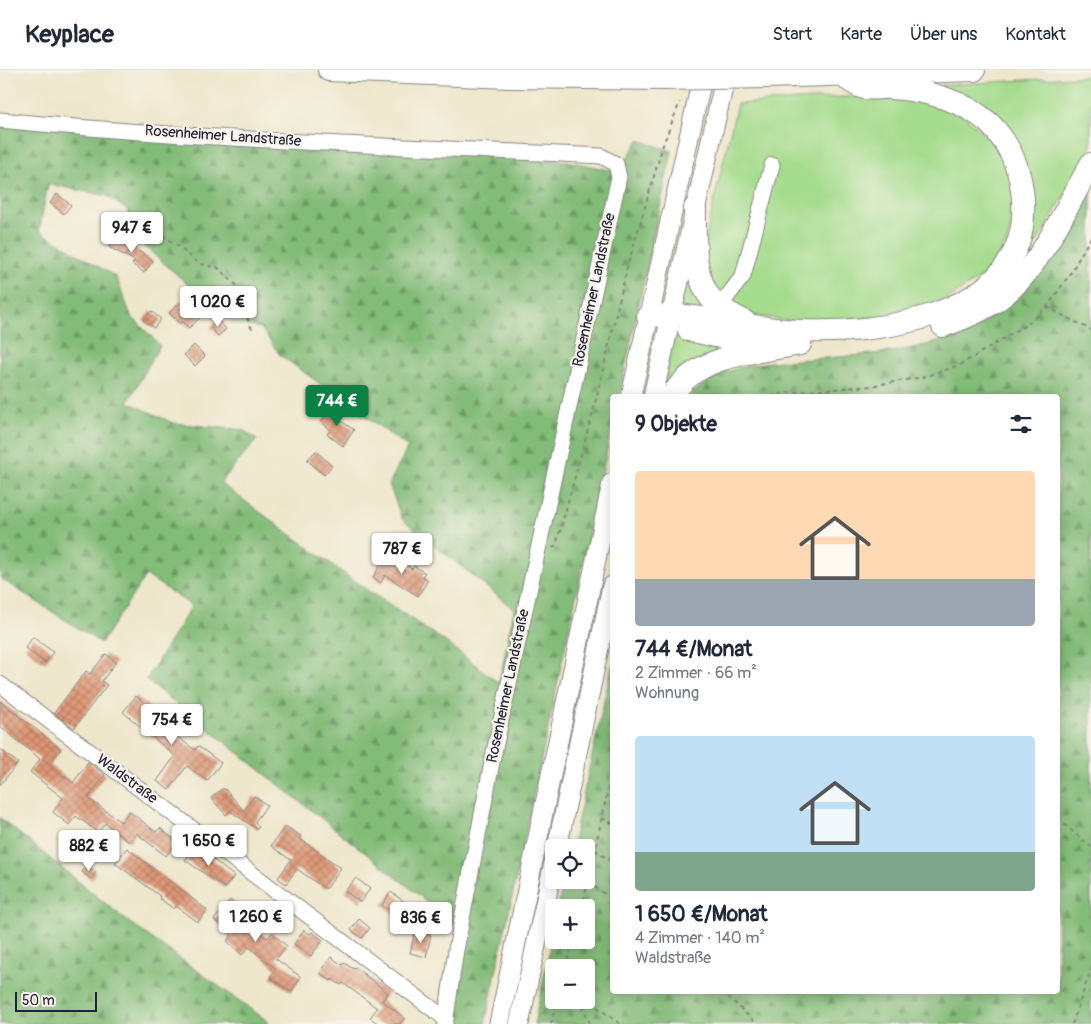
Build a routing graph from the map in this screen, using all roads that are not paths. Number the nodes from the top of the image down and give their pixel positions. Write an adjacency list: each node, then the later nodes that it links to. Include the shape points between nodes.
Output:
1 (329, 70): 5 (highway, bridge, via 663,79)
2 (704, 70): 11 (main road)
3 (727, 70): 9 (main road)
4 (974, 70): 5 (highway)
5 (841, 75): 13 (highway, via 864,88 892,88 941,96 988,123 1005,143 1022,184 1024,211 1015,250 994,280 949,308 920,319 847,331)
6 (0, 120): 23 (street, Rosenheimer Landstraße, via 331,143 601,156 616,164 618,177 492,757)
7 (1091, 164): 14 (highway, via 1028,269 991,305 927,332 876,340)
8 (772, 165): 10 (street, via 743,276)
9 (695, 208): 10 (highway, via 696,254 704,286); 12 (main road)
10 (720, 306): 13 (highway)
11 (648, 316): 12 (highway); 15 (main road)
12 (669, 319): 13 (highway); 14 (highway, via 730,339); 16 (main road)
13 (751, 326)
14 (800, 344): 17 (highway, via 736,355 714,363 693,374)
15 (631, 394)
16 (653, 394)
17 (674, 394)
18 (610, 493): 24 (main road)
19 (610, 596): 21 (main road)
20 (0, 684): 23 (street, Waldstraße)
21 (559, 839)
22 (548, 889): 25 (main road)
23 (446, 1021)
24 (499, 1024)
25 (519, 1024)

